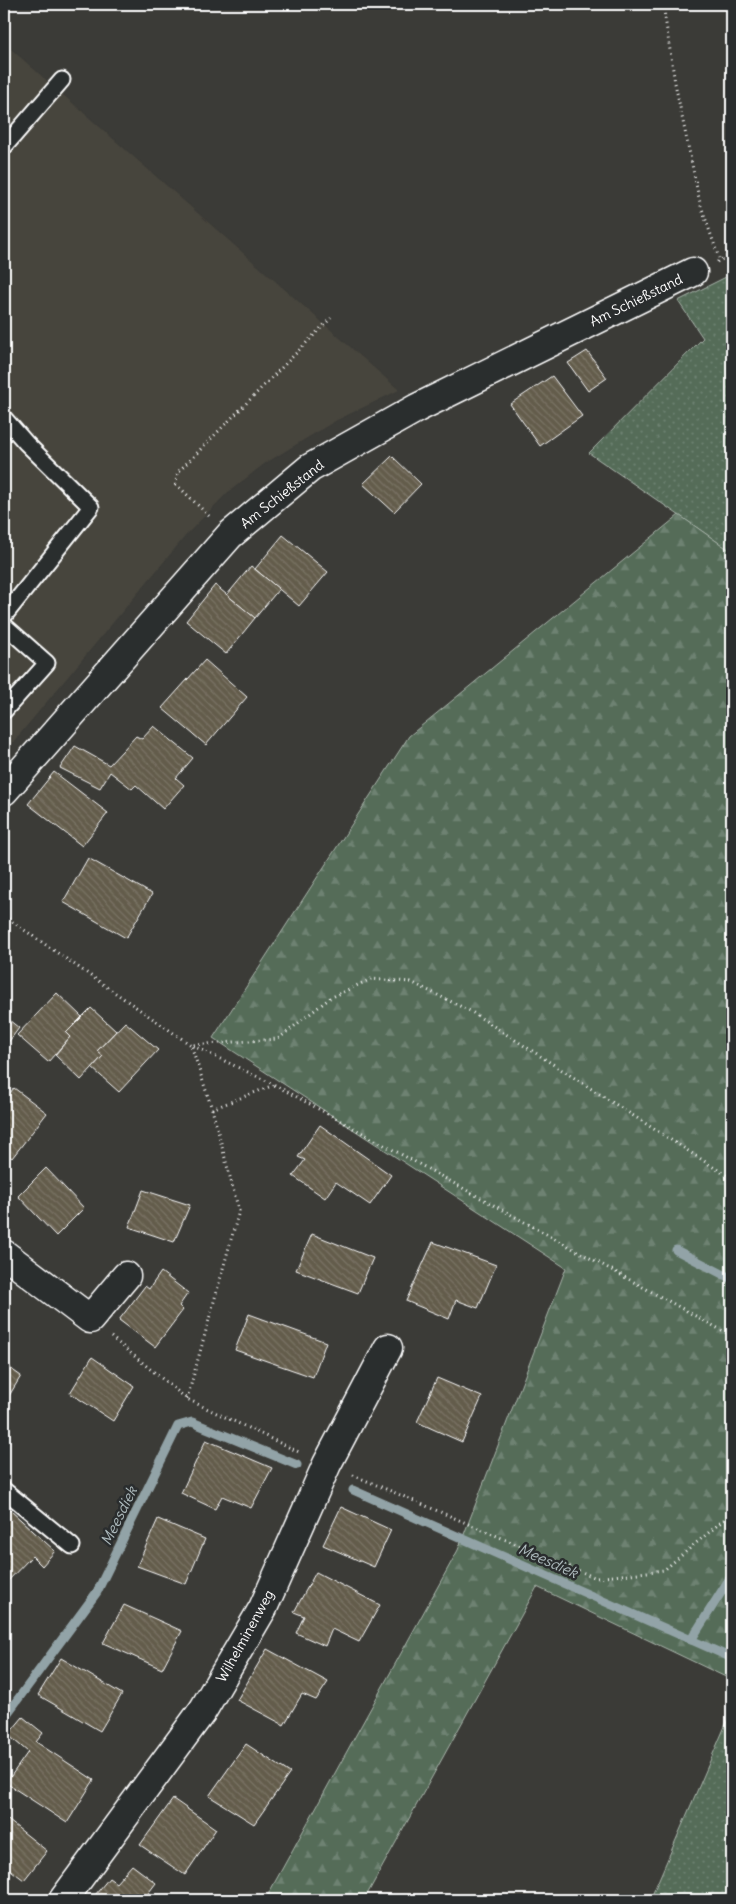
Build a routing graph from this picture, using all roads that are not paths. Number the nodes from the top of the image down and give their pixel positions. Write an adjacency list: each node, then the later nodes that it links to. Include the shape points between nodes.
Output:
1 (62, 80): 2 (lane)
2 (4, 147)
3 (693, 272): 8 (street, Am Schießstand, via 417,408 310,468 230,536)
4 (4, 418): 5 (lane, via 91,507)
5 (4, 616)
6 (4, 625): 7 (lane, via 47,663)
7 (4, 711)
8 (4, 791)
9 (4, 1254): 10 (street, via 90,1319)
10 (126, 1276)
11 (388, 1348): 14 (street, Wilhelminenweg, via 327,1464 263,1608 202,1710)
12 (4, 1490): 13 (lane)
13 (72, 1546)
14 (63, 1900)

